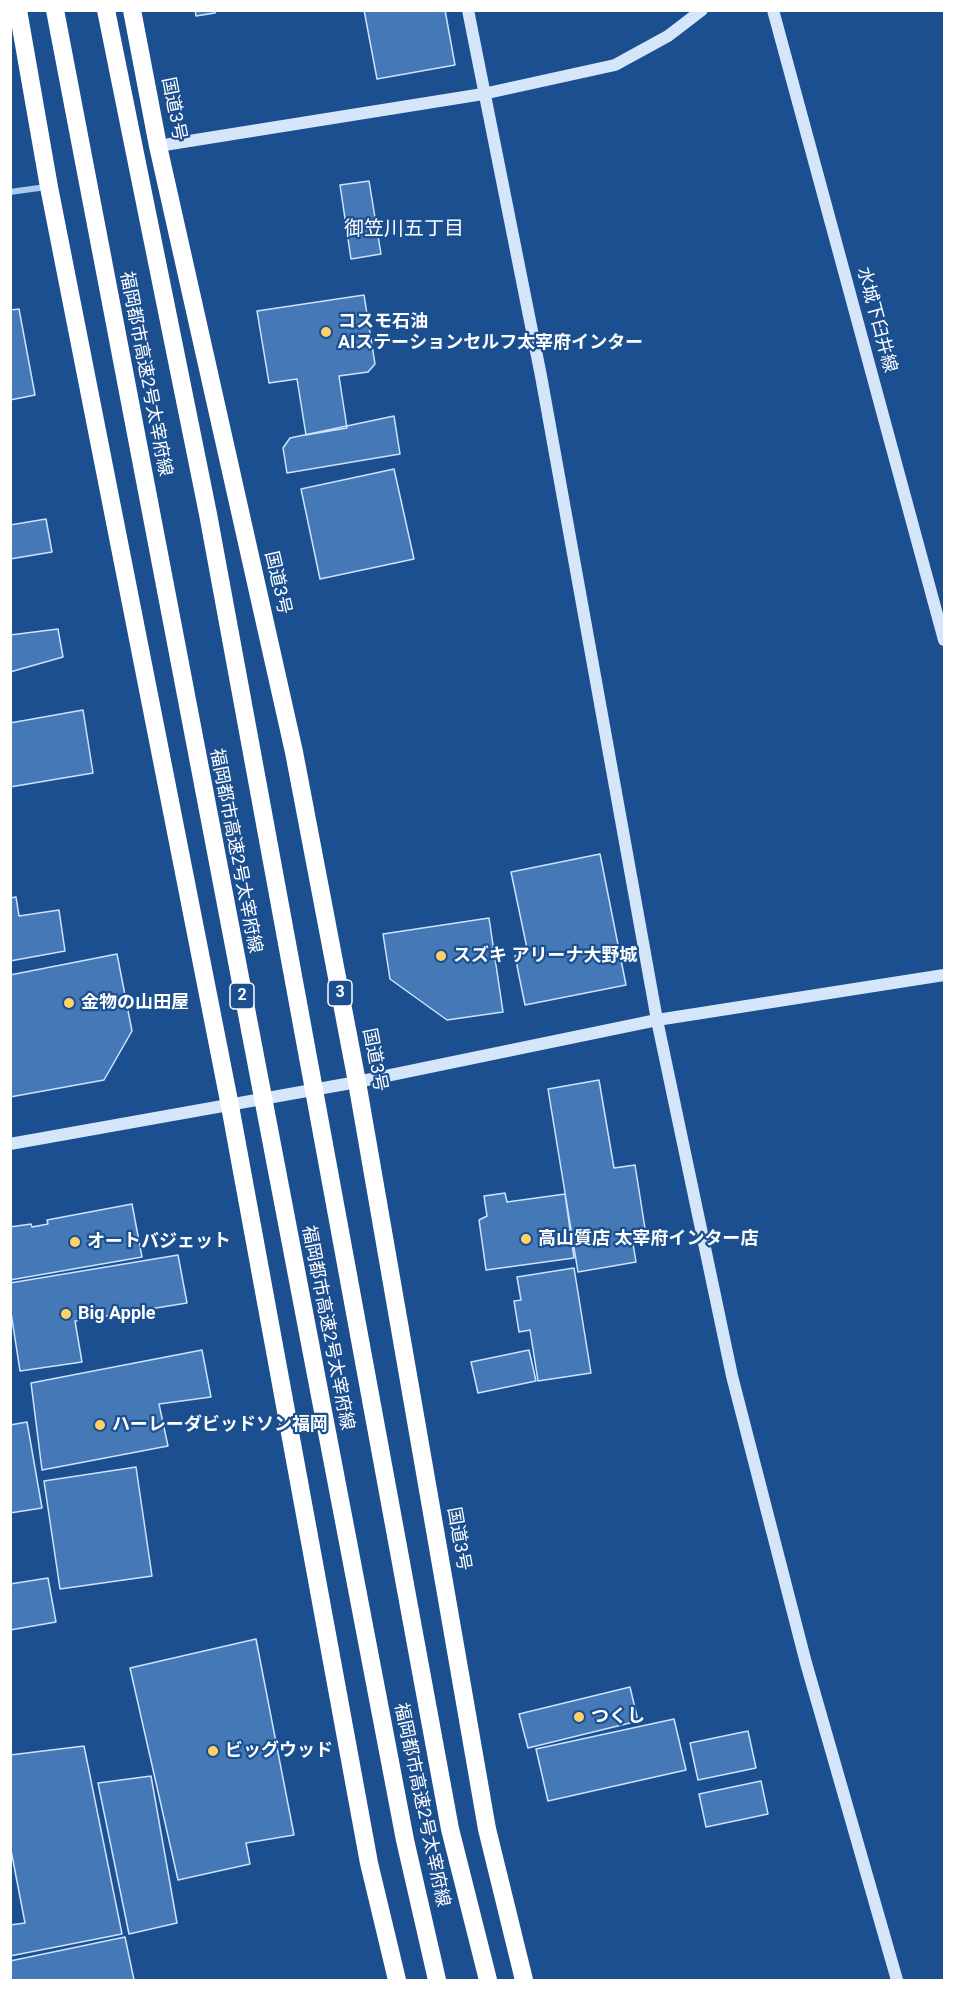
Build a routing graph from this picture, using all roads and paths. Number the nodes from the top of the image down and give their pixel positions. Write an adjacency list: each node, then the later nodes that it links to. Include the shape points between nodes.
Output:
1 (18, 10): 10 (highway)
2 (54, 10): 19 (highway, 福岡都市高速2号太宰府線 / 2, bridge, via 380,1712)
3 (106, 10): 20 (highway, 福岡都市高速2号太宰府線, bridge, via 208,514 450,1829)
4 (132, 10): 9 (highway, 国道3号 / 3)
5 (468, 10): 8 (street)
6 (702, 10): 8 (street, via 668,36 615,65)
7 (773, 10): 12 (street, 水城下臼井線)
8 (483, 94): 9 (street); 14 (street, via 541,376)
9 (158, 146): 15 (highway, 国道3号 / 3, via 294,753)
10 (49, 187): 11 (street); 16 (highway)
11 (10, 192)
12 (945, 640)
13 (945, 975): 14 (street)
14 (657, 1020): 15 (street); 22 (street, via 735,1387 806,1663)
15 (357, 1082): 16 (street); 21 (highway, 国道3号 / 3, via 487,1829)
16 (230, 1106): 17 (street); 18 (highway, via 369,1863)
17 (10, 1144)
18 (397, 1980)
19 (437, 1980)
20 (488, 1980)
21 (524, 1980)
22 (897, 1980)

